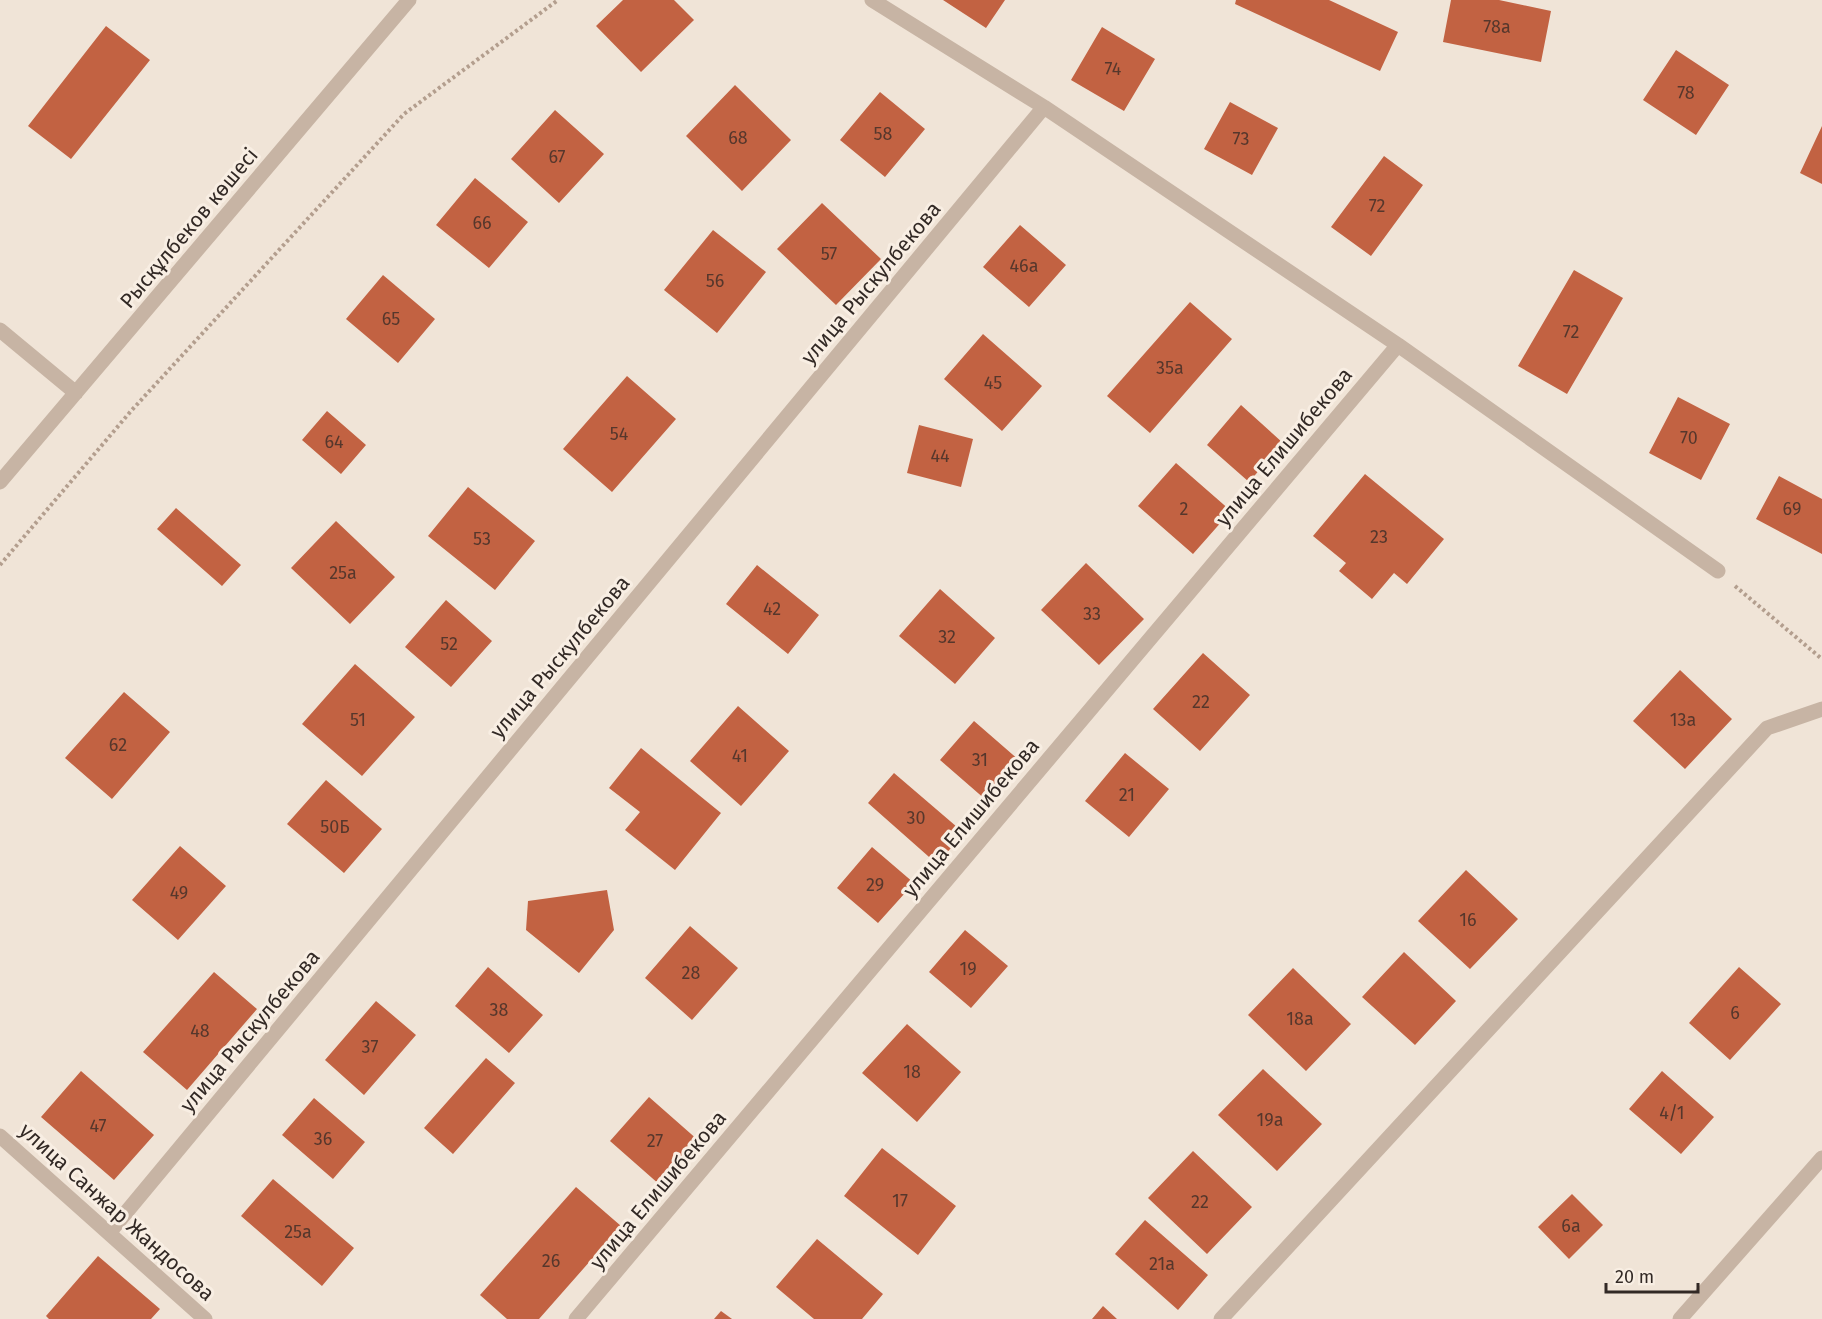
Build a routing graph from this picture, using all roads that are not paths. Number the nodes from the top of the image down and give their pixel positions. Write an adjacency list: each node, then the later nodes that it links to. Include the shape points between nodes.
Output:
1 (409, 0): 6 (street, Рысқұлбеков көшесі)
2 (872, 0): 3 (street)
3 (1044, 107): 5 (street); 12 (street, улица Рыскулбекова)
4 (0, 330): 6 (street)
5 (1398, 345): 8 (street); 14 (street, улица Елишибекова)
6 (76, 393): 7 (street, Рысқұлбеков көшесі)
7 (0, 482)
8 (1718, 572)
9 (1822, 709): 15 (street, via 1767,728)
10 (0, 1136): 12 (street, улица Санжар Жандосова)
11 (1822, 1158): 16 (street)
12 (109, 1233): 13 (street, улица Санжар Жандосова)
13 (205, 1319)
14 (576, 1319)
15 (1221, 1319)
16 (1680, 1319)

